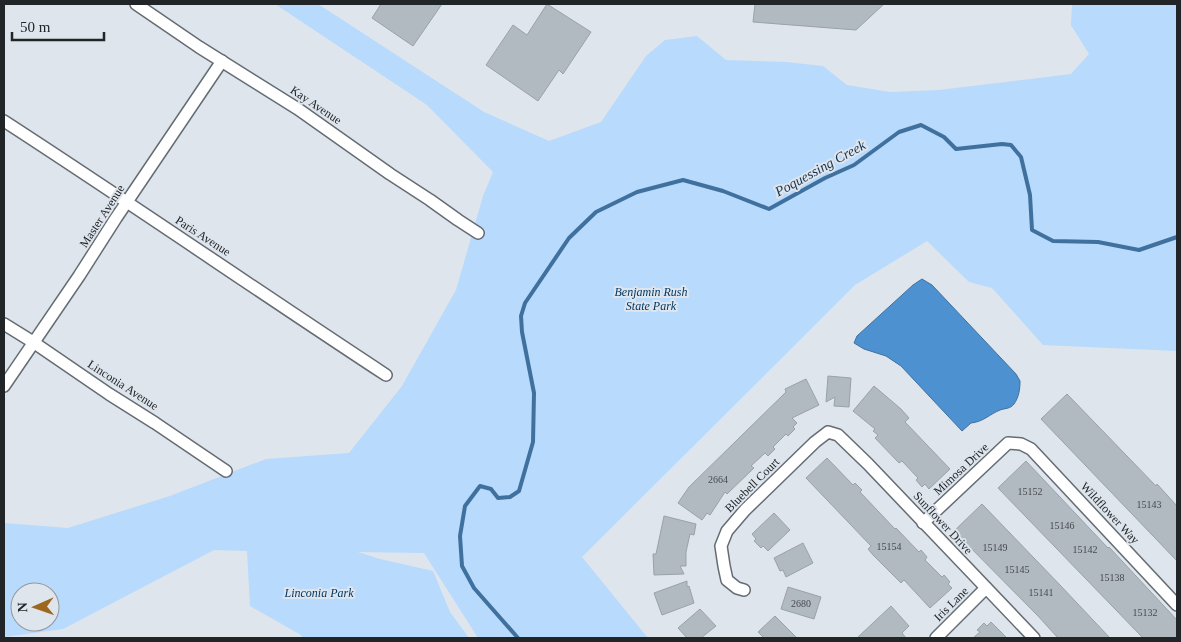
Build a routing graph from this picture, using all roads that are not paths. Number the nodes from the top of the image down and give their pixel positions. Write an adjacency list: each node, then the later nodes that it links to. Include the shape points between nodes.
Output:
1 (136, 4): 2 (street, Kay Avenue)
2 (222, 61): 4 (street, Master Avenue); 5 (street, Kay Avenue, via 298,109)
3 (4, 121): 4 (street, Paris Avenue)
4 (127, 201): 7 (street, Master Avenue); 8 (street, Paris Avenue)
5 (478, 233)
6 (4, 324): 7 (street, Linconia Avenue)
7 (33, 342): 9 (street, Master Avenue); 12 (street, Linconia Avenue)
8 (386, 374)
9 (4, 386)
10 (828, 432): 13 (street, Sunflower Drive, via 838,435); 15 (street, Bluebell Court, via 744,510 727,531 721,546 727,580)
11 (1020, 444): 13 (street, Mimosa Drive, via 1008,443); 16 (street, Wildflower Way, via 1031,449)
12 (226, 471)
13 (923, 523): 14 (street, Sunflower Drive)
14 (986, 588): 17 (street, Iris Lane); 18 (street, Sunflower Drive)
15 (744, 590)
16 (1177, 605)
17 (936, 638)
18 (1034, 638)

